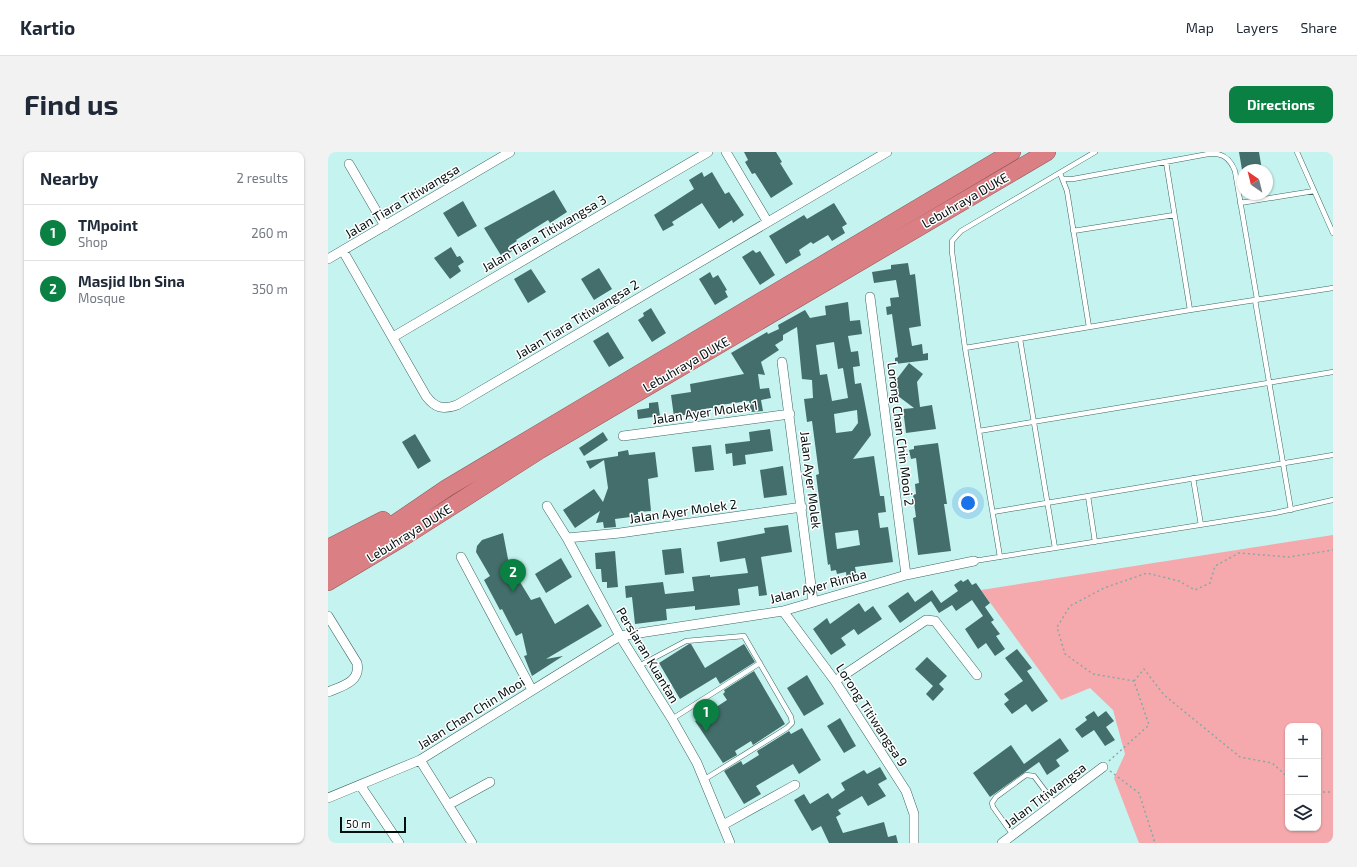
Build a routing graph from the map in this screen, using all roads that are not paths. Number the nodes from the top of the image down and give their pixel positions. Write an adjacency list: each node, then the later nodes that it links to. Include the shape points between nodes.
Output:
1 (708, 152): 27 (street, Jalan Tiara Titiwangsa 3)
2 (726, 152): 16 (street)
3 (887, 152): 16 (street, Jalan Tiara Titiwangsa 2)
4 (1012, 152): 40 (highway, Lebuhraya DUKE)
5 (1047, 152): 58 (highway, Lebuhraya DUKE, via 540,450)
6 (1095, 152): 11 (lane)
7 (1297, 152): 13 (lane)
8 (506, 153): 17 (street, Jalan Tiara Titiwangsa)
9 (1166, 162): 12 (lane); 14 (lane, via 1217,153 1226,157 1235,171); 15 (lane)
10 (350, 164): 17 (street)
11 (1060, 173): 12 (lane); 29 (lane, via 961,231 952,241)
12 (1063, 179): 18 (lane)
13 (1314, 191): 14 (lane); 19 (lane)
14 (1240, 203): 24 (lane)
15 (1174, 215): 18 (lane); 25 (lane)
16 (767, 222): 27 (street, Jalan Tiara Titiwangsa 2, via 457,405 439,408 429,399)
17 (385, 226): 20 (street, Jalan Tiara Titiwangsa)
18 (1073, 231): 26 (lane)
19 (1333, 233)
20 (343, 251): 21 (street, Jalan Tiara Titiwangsa); 27 (street, Jalan Tiara Titiwangsa 2)
21 (328, 259)
22 (1333, 288): 24 (lane)
23 (870, 297): 57 (street, Lorong Chan Chin Mooi 2)
24 (1256, 300): 25 (lane); 32 (lane)
25 (1190, 310): 26 (lane)
26 (1089, 327): 28 (lane)
27 (393, 337)
28 (1020, 339): 29 (lane); 34 (lane)
29 (965, 348): 35 (lane)
30 (782, 362): 33 (street, Jalan Ayer Molek)
31 (1333, 372): 32 (lane)
32 (1269, 382): 34 (lane); 38 (lane)
33 (790, 414): 36 (street, Jalan Ayer Molek 1); 45 (street, Jalan Ayer Molek)
34 (1034, 422): 35 (lane); 43 (lane)
35 (979, 431): 47 (lane)
36 (623, 436)
37 (1333, 455): 38 (lane)
38 (1283, 463): 39 (lane); 46 (lane)
39 (1193, 478): 41 (lane); 48 (lane)
40 (448, 488): 51 (highway); 56 (highway, Lebuhraya DUKE, via 372,539)
41 (1088, 496): 43 (lane); 50 (lane)
42 (1333, 500): 46 (lane)
43 (1047, 503): 47 (lane); 52 (lane)
44 (547, 506): 49 (street, Persiaran Kuantan)
45 (802, 507): 49 (street, Jalan Ayer Molek 2); 59 (street, Jalan Ayer Molek)
46 (1291, 510): 48 (lane)
47 (992, 512): 54 (lane)
48 (1201, 525): 50 (lane)
49 (567, 538): 62 (street, Persiaran Kuantan)
50 (1095, 542): 52 (lane)
51 (328, 548)
52 (1055, 548): 54 (lane)
53 (461, 557): 67 (street)
54 (1000, 557): 55 (lane)
55 (974, 561): 57 (street, Jalan Ayer Rimba)
56 (328, 564)
57 (906, 575): 59 (street, Jalan Ayer Rimba)
58 (328, 582)
59 (813, 601): 60 (street, Jalan Ayer Rimba)
60 (783, 611): 62 (street, Jalan Ayer Rimba); 66 (street, Lorong Titiwangsa 9)
61 (328, 616): 68 (street, via 359,670 354,680)
62 (620, 636): 64 (street, Persiaran Kuantan); 67 (street, Jalan Chan Chin Mooi)
63 (760, 663): 64 (lane, via 744,636 686,641); 69 (lane); 72 (lane, via 792,723)
64 (639, 666): 69 (street, Persiaran Kuantan)
65 (977, 675): 66 (street, via 935,621 926,620)
66 (835, 681): 84 (street, Lorong Titiwangsa 9, via 906,791 914,814)
67 (532, 690): 70 (street, Jalan Chan Chin Mooi)
68 (328, 692)
69 (672, 719): 72 (street, Persiaran Kuantan)
70 (420, 760): 74 (street, Jalan Chan Chin Mooi); 78 (street)
71 (1103, 767): 77 (street, Jalan Titiwangsa)
72 (705, 779): 79 (street, Persiaran Kuantan)
73 (490, 782): 78 (street)
74 (360, 785): 76 (street, Jalan Chan Chin Mooi); 81 (street)
75 (795, 785): 79 (street)
76 (328, 798)
77 (1055, 804): 80 (street, Jalan Titiwangsa); 80 (lane, via 1034,776 1026,774 992,803)
78 (448, 805): 82 (street)
79 (723, 825): 83 (street, Persiaran Kuantan)
80 (1014, 835): 85 (street, Jalan Titiwangsa)
81 (399, 843)
82 (472, 843)
83 (730, 843)
84 (914, 843)
85 (1002, 843)

